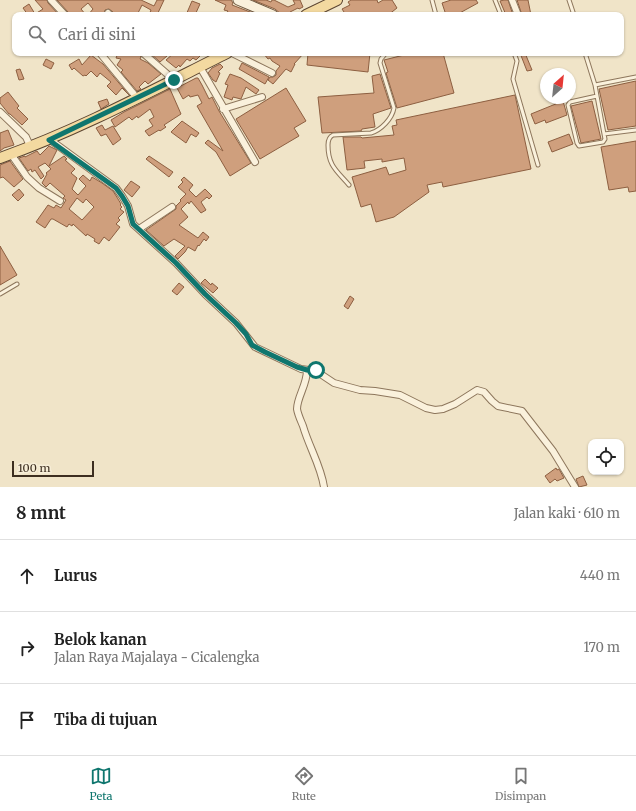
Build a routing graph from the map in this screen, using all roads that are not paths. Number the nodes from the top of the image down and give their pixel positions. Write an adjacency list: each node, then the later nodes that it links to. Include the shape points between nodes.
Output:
1 (51, 0): 8 (street)
2 (238, 0): 9 (main road)
3 (337, 0): 10 (main road)
4 (432, 0): 11 (lane)
5 (495, 0): 12 (lane)
6 (512, 0): 13 (street)
7 (569, 0): 14 (lane)
8 (62, 12)
9 (266, 12)
10 (312, 12)
11 (435, 12)
12 (500, 12)
13 (517, 12)
14 (573, 12)
15 (102, 56): 29 (street)
16 (146, 56): 25 (street)
17 (221, 56): 22 (main road)
18 (238, 56): 23 (street)
19 (384, 56): 40 (lane, via 380,63 394,108 392,115 377,131 333,135 328,140 329,160)
20 (515, 56): 39 (lane, via 517,61 513,78)
21 (586, 56): 26 (lane)
22 (200, 67): 25 (main road); 30 (street)
23 (272, 73)
24 (636, 77): 26 (lane)
25 (174, 80): 29 (main road)
26 (595, 85): 27 (lane)
27 (597, 96): 33 (lane); 33 (lane, via 570,102 568,105 579,146 604,141)
28 (262, 97): 30 (street)
29 (137, 98): 34 (main road)
30 (223, 109): 38 (street)
31 (0, 112): 35 (street, via 26,137)
32 (636, 130): 33 (lane)
33 (604, 134)
34 (49, 140): 35 (main road); 43 (street, via 116,188 128,206 133,224)
35 (30, 146): 36 (main road)
36 (11, 154): 37 (main road); 41 (street, via 27,177)
37 (0, 158)
38 (254, 162)
39 (538, 165)
40 (349, 186)
41 (60, 201)
42 (172, 207): 43 (street)
43 (139, 229): 46 (street, via 236,323 255,347 293,366)
44 (17, 284): 45 (lane)
45 (0, 294)
46 (307, 370): 47 (street, via 297,411 322,474); 48 (street, via 316,370 334,383 360,390 400,395 435,410 455,404 477,390 484,392 498,406 522,411 553,451)
47 (324, 487)
48 (575, 487)

